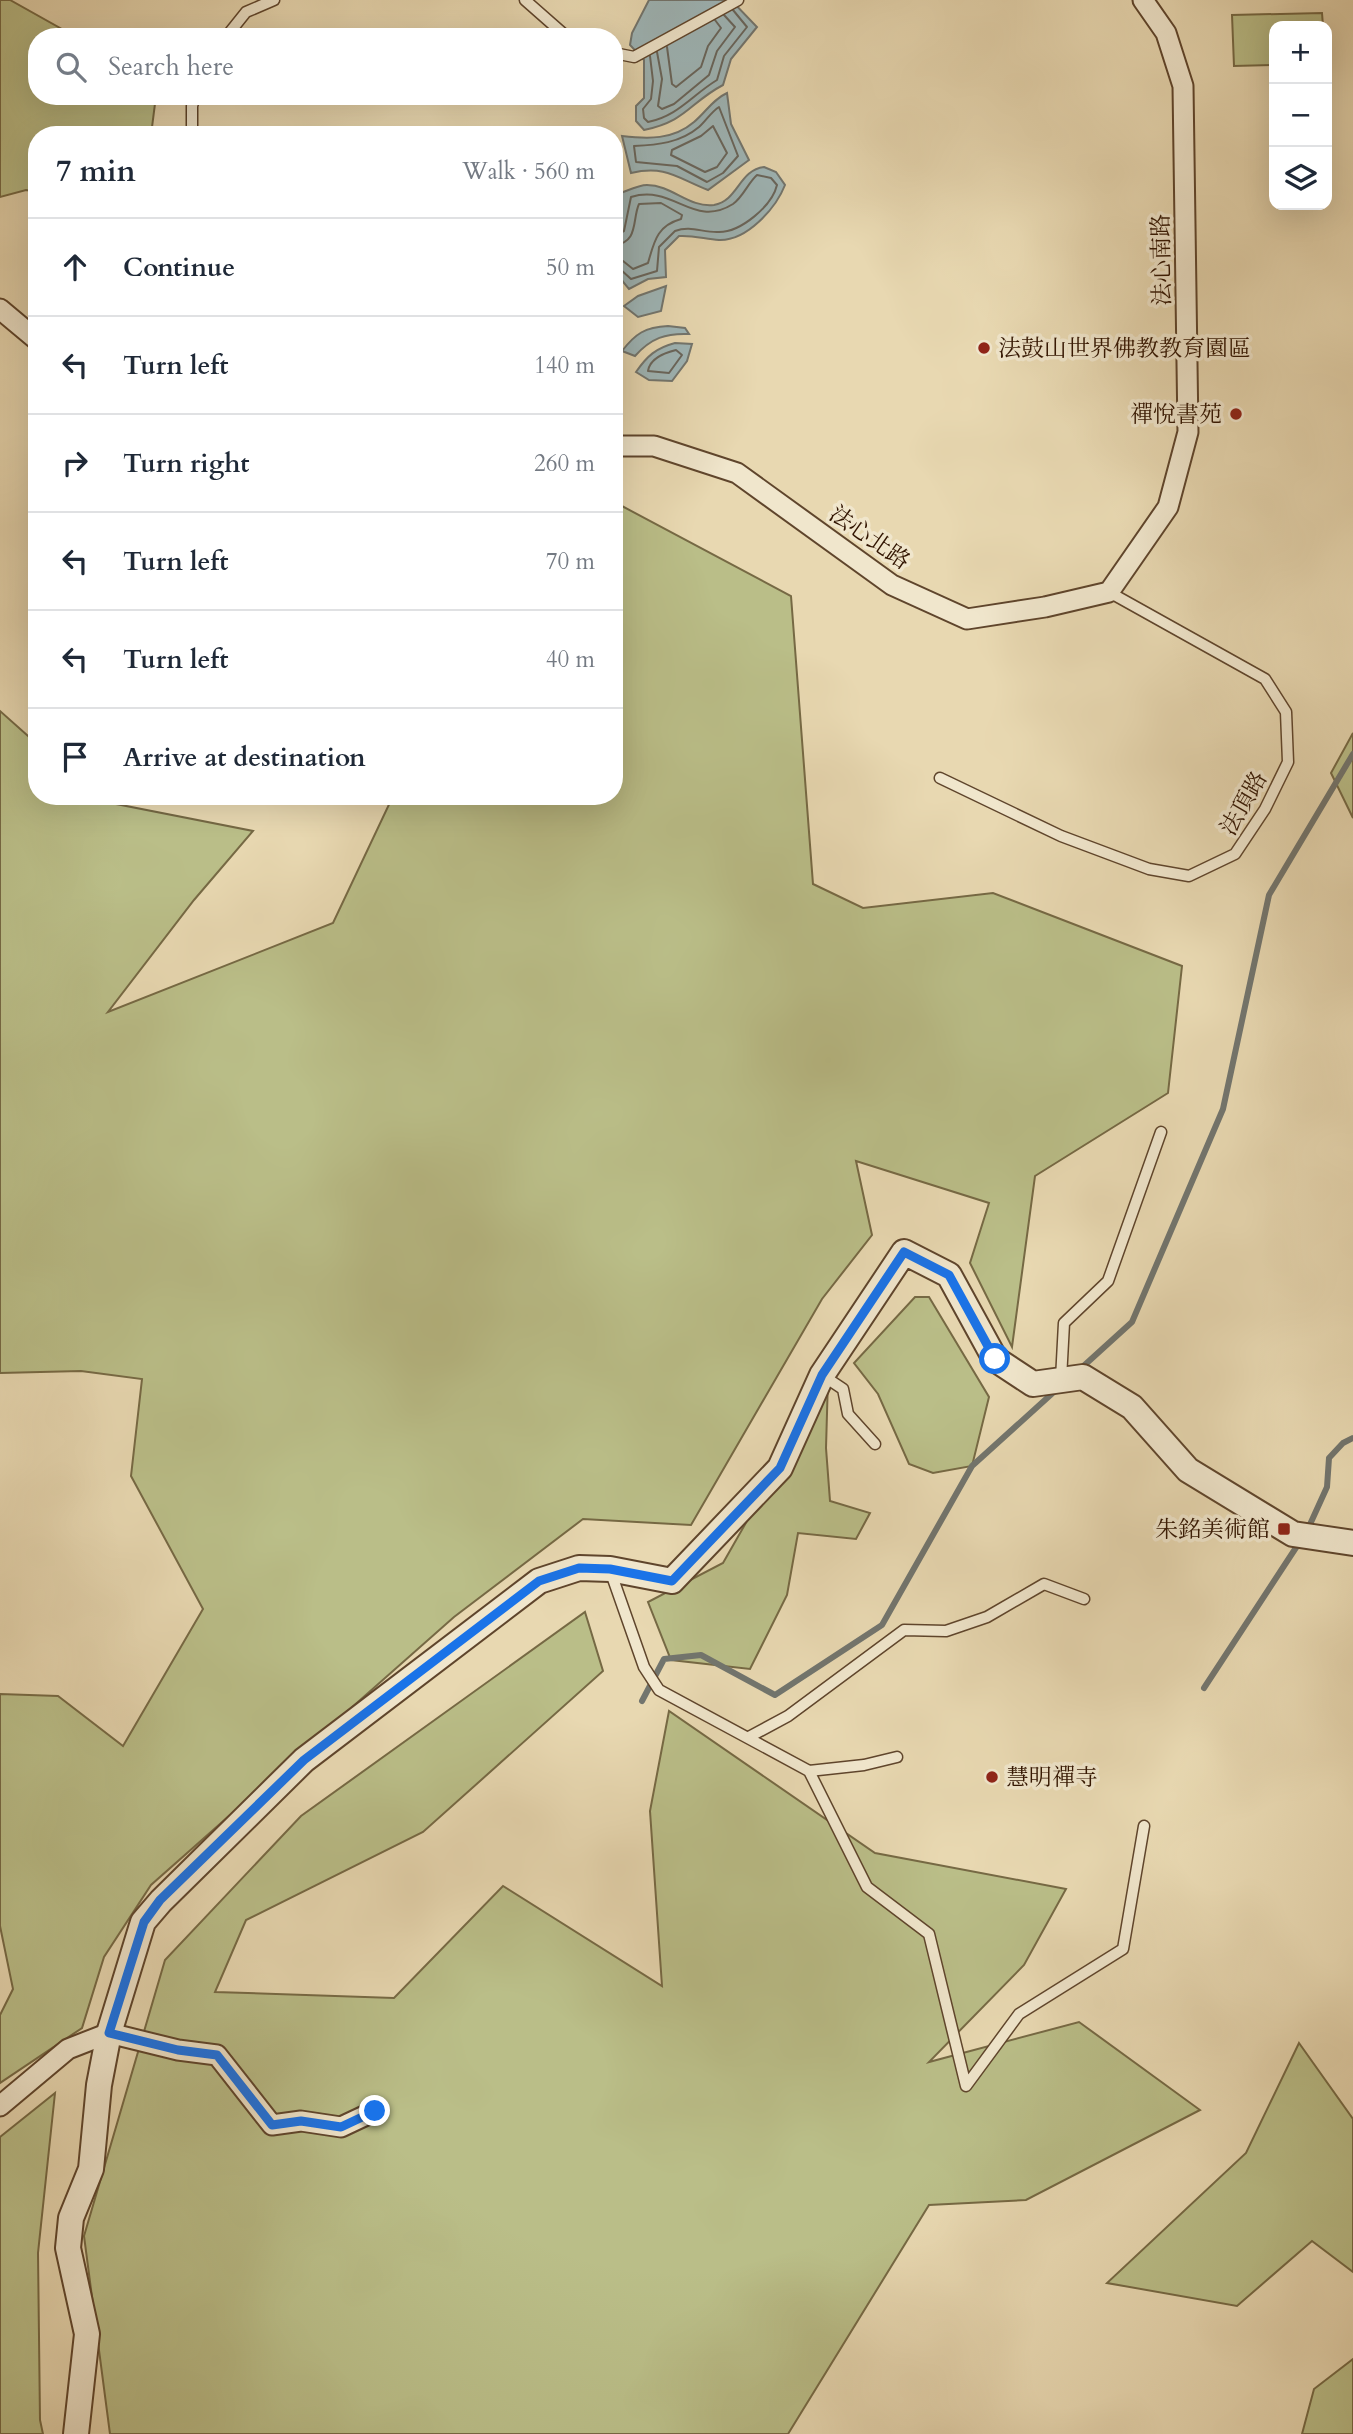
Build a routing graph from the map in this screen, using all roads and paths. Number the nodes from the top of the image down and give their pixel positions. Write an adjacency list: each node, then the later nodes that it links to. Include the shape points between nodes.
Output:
1 (274, 0): 5 (lane, via 246,12)
2 (524, 0): 6 (lane)
3 (738, 0): 7 (lane, via 634,57)
4 (1143, 0): 13 (street, 法心南路, via 1166,33 1183,86 1188,432 1168,507)
5 (233, 28)
6 (557, 28)
7 (623, 55)
8 (192, 105): 9 (lane)
9 (192, 126)
10 (0, 309): 11 (street)
11 (28, 332)
12 (623, 446): 13 (street, 法心北路, via 654,446 737,473 892,585 967,619)
13 (1109, 592): 14 (lane, 法頂路, via 1265,679 1286,712 1288,762 1265,809 1235,854 1189,876 1149,869 1061,836)
14 (940, 778)
15 (1161, 1132): 17 (lane, via 1108,1281 1064,1322)
16 (822, 1375): 17 (street, via 904,1252 949,1275 995,1359 1033,1384); 18 (lane, via 843,1389 848,1414); 20 (street, via 780,1468 672,1581)
17 (1061, 1380): 19 (street, via 1083,1377 1132,1406 1188,1470 1293,1534)
18 (874, 1444)
19 (1353, 1543)
20 (610, 1569): 22 (lane, via 645,1667 659,1690); 26 (street, via 579,1568 539,1581 304,1760 160,1900 144,1922)
21 (1084, 1599): 22 (lane, via 1044,1584 987,1617 946,1631 904,1630 788,1716)
22 (749, 1737): 24 (lane)
23 (897, 1757): 24 (lane)
24 (809, 1771): 25 (lane, via 867,1887 929,1934 966,2086 1019,2014 1124,1949)
25 (1144, 1826)
26 (109, 2033): 27 (street, via 68,2049); 28 (street, via 217,2055 272,2125 301,2121 341,2127); 29 (street, via 91,2169 71,2218 68,2248 87,2334)
27 (0, 2106)
28 (375, 2111)
29 (76, 2434)

